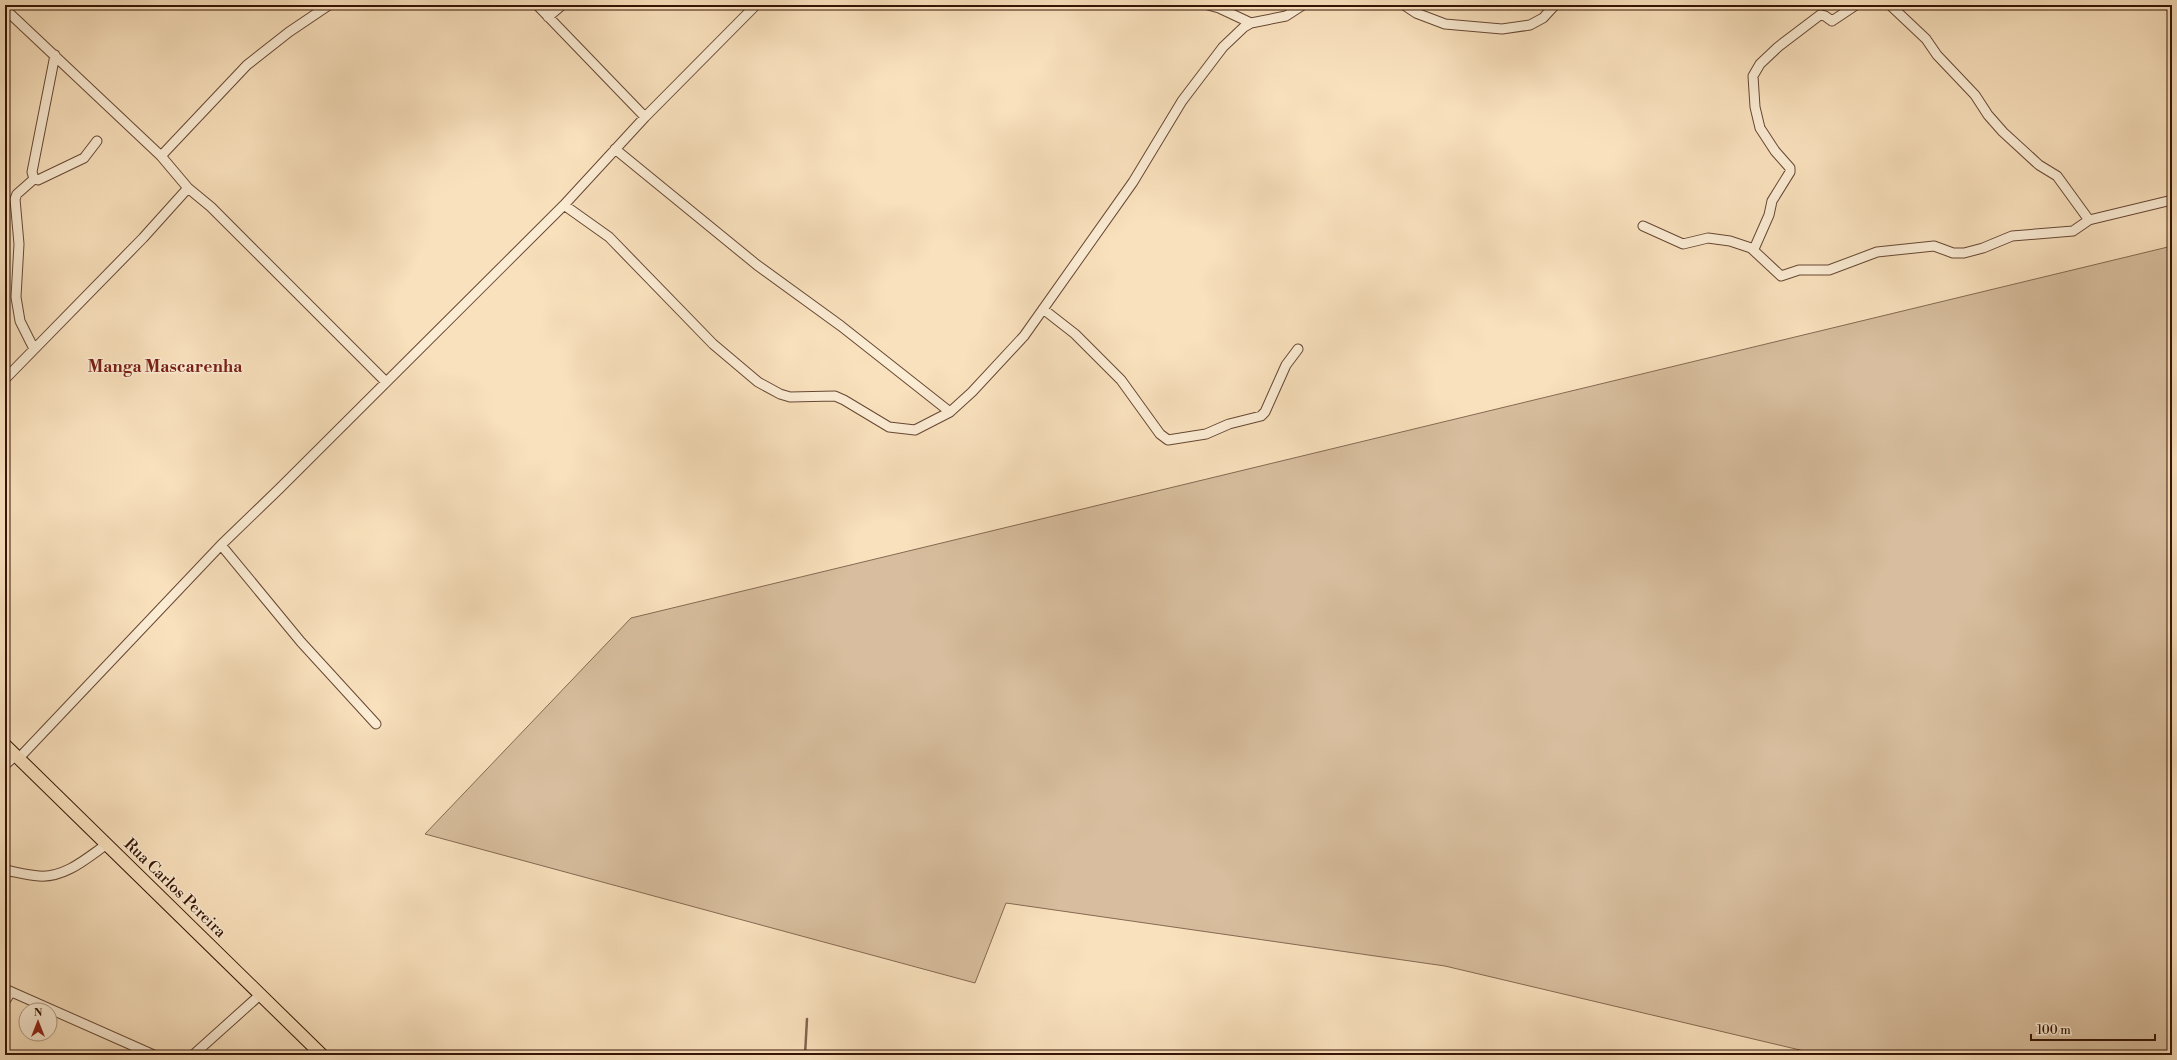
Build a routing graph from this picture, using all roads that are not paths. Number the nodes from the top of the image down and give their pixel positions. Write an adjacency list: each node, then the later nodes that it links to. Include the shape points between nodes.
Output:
1 (537, 5): 14 (street)
2 (562, 5): 14 (street)
3 (756, 5): 17 (street)
4 (1208, 5): 15 (street)
5 (1303, 5): 15 (street, via 1286,16)
6 (1404, 5): 7 (street, via 1416,13 1445,24 1502,29 1530,25 1543,18)
7 (1555, 5)
8 (1856, 5): 27 (street, via 1832,20 1820,16 1778,47 1755,70 1753,86 1757,120 1775,151 1790,168 1790,172 1772,201)
9 (1890, 5): 25 (street, via 1926,39 1937,55 1975,95 2003,132 2039,165 2057,176)
10 (2169, 5): 12 (street)
11 (326, 6): 20 (street, via 247,65)
12 (2172, 8)
13 (5, 9): 16 (street)
14 (548, 17): 17 (street)
15 (1252, 23): 28 (street, via 1223,46 1182,101 1133,182)
16 (55, 55): 20 (street); 21 (street, via 32,172)
17 (645, 117): 19 (street)
18 (97, 141): 21 (street, via 84,158 38,180)
19 (615, 149): 24 (street); 33 (street, via 757,265 841,326)
20 (161, 156): 22 (street)
21 (34, 179): 29 (street, via 15,199 19,244 16,297 20,321)
22 (188, 188): 29 (street, via 143,238); 32 (street, via 211,207)
23 (2172, 200): 25 (street)
24 (564, 205): 32 (street); 33 (street, via 609,237 713,344 758,382 780,394 801,398 834,396 889,427 901,430 915,430)
25 (2089, 220): 27 (street, via 2073,231 2012,236 1964,253 1953,253 1934,246 1877,252 1826,271 1798,270 1781,276)
26 (1643, 226): 27 (street, via 1683,244 1708,238 1730,241)
27 (1754, 249)
28 (1043, 309): 30 (street, via 1075,334 1121,380 1160,434 1168,440 1206,434 1229,424 1261,416 1286,365); 33 (street, via 1013,347)
29 (34, 349): 31 (street)
30 (1298, 349)
31 (5, 379)
32 (386, 382): 34 (street)
33 (950, 412)
34 (220, 545): 35 (street, via 300,642); 37 (street)
35 (376, 724)
36 (5, 744): 37 (main road, Rua Carlos Pereira)
37 (17, 757): 38 (street); 39 (main road, Rua Carlos Pereira)
38 (5, 766)
39 (107, 844): 40 (street, via 76,866 51,874 40,876); 42 (main road, Rua Carlos Pereira)
40 (5, 870)
41 (8, 990): 43 (street); 44 (street)
42 (261, 994): 45 (street); 46 (main road, Rua Carlos Pereira)
43 (5, 1001)
44 (154, 1055)
45 (193, 1055)
46 (322, 1055)

